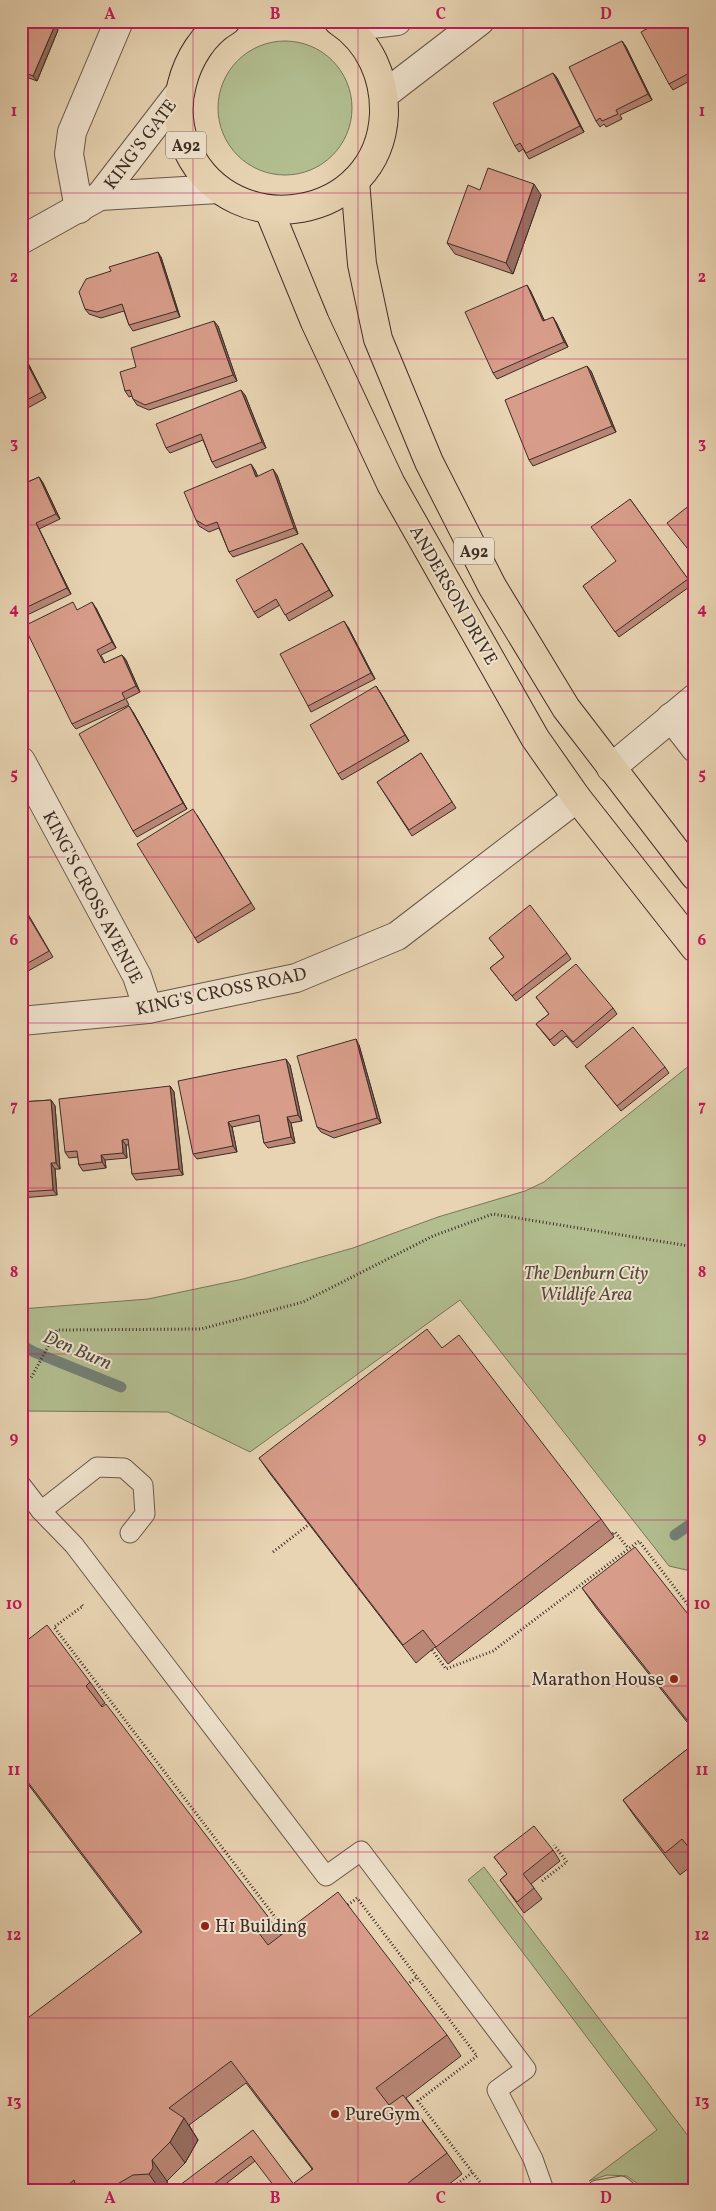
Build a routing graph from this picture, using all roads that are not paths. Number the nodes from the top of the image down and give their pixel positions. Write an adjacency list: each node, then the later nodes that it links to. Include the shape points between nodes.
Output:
1 (120, 21): 10 (street, via 72,132 69,154)
2 (397, 21): 4 (street)
3 (480, 21): 7 (street)
4 (342, 24): 7 (main road, A92, via 365,46 378,69)
5 (214, 27): 6 (main road, A92, via 194,54)
6 (180, 92): 9 (main road, A92, via 179,109 185,144 204,176); 10 (street, KING'S GATE)
7 (385, 94): 8 (main road, A92, via 383,130 368,165)
8 (355, 181): 11 (main road, A92, via 330,200 300,209); 17 (main road, A92, via 362,264 378,339 429,462 492,586 566,708)
9 (218, 189): 10 (street, KING'S GATE); 11 (main road, A92, via 240,202)
10 (90, 203): 12 (street, KING'S GATE)
11 (269, 210): 18 (main road, ANDERSON DRIVE / A92, via 315,322 391,484 535,738)
12 (21, 240)
13 (695, 698): 14 (street)
14 (671, 717): 15 (street); 17 (street)
15 (695, 748)
16 (21, 761): 21 (street, KING'S CROSS AVENUE, via 138,976)
17 (611, 768): 19 (main road, A92)
18 (577, 798): 20 (main road, ANDERSON DRIVE / A92); 21 (street, KING'S CROSS ROAD, via 397,936 296,978)
19 (695, 876)
20 (695, 948)
21 (148, 1008): 22 (street, KING'S CROSS ROAD)
22 (21, 1021)
23 (21, 1485): 24 (lane)
24 (41, 1511): 25 (lane, via 97,1467 124,1468 143,1485 145,1514); 26 (lane, via 74,1545 326,1876 361,1851 521,2062 526,2069 497,2090 533,2158)
25 (130, 1533)
26 (544, 2190)
27 (597, 2190): 28 (lane, via 622,2186)
28 (626, 2190)

